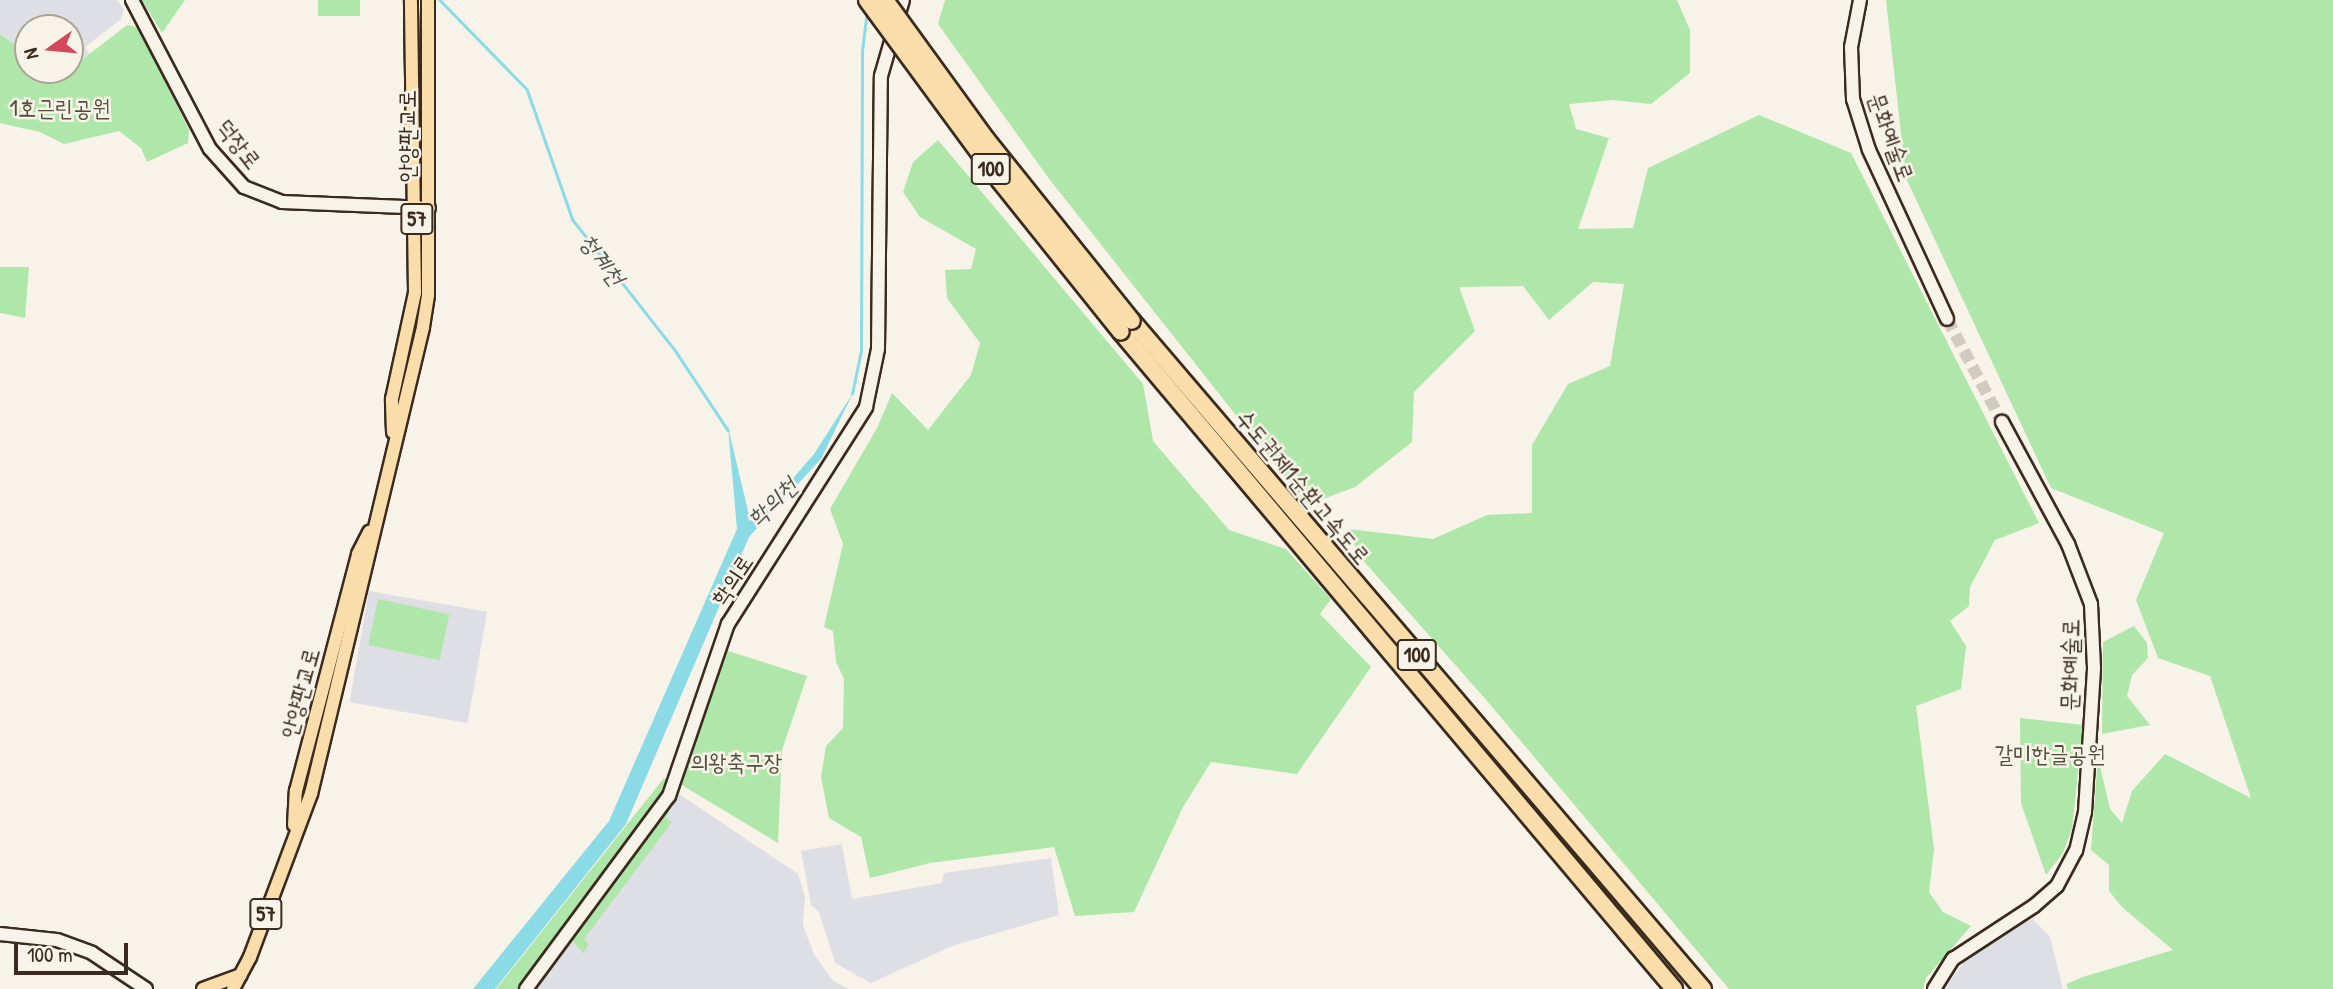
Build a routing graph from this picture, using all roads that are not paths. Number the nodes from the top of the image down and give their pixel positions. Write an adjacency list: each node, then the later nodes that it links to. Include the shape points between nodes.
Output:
1 (132, 0): 8 (street, 덕장로, via 210,149 244,187 282,202)
2 (411, 0): 8 (main road, 안양판교로 / 57)
3 (428, 0): 8 (main road, 안양판교로 / 57)
4 (867, 0): 10 (highway, 수도권제1순환고속도로 / 100, bridge, via 1000,181)
5 (885, 0): 10 (highway, 수도권제1순환고속도로 / 100, bridge)
6 (903, 0): 18 (street, 학의로, via 881,76 878,349 866,407 728,624 669,796)
7 (1860, 0): 9 (street, 문화예술로, via 1851,47 1853,99 1869,150)
8 (422, 208): 13 (main road, 안양판교로 / 57, via 427,306 408,402 394,436 372,524 369,559 311,794)
9 (1947, 319)
10 (1127, 327): 19 (highway, 수도권제1순환고속도로 / 100); 20 (highway, 수도권제1순환고속도로 / 100)
11 (2002, 422): 21 (street, 문화예술로, via 2068,544 2091,604 2095,646 2085,811 2076,851 2057,886 1960,953)
12 (0, 934): 14 (street, via 69,944 92,953)
13 (241, 975): 15 (main road); 16 (main road, 안양판교로 / 57); 17 (main road)
14 (146, 989)
15 (203, 989)
16 (233, 989)
17 (239, 989)
18 (526, 989)
19 (1674, 989)
20 (1703, 989)
21 (1934, 989)

